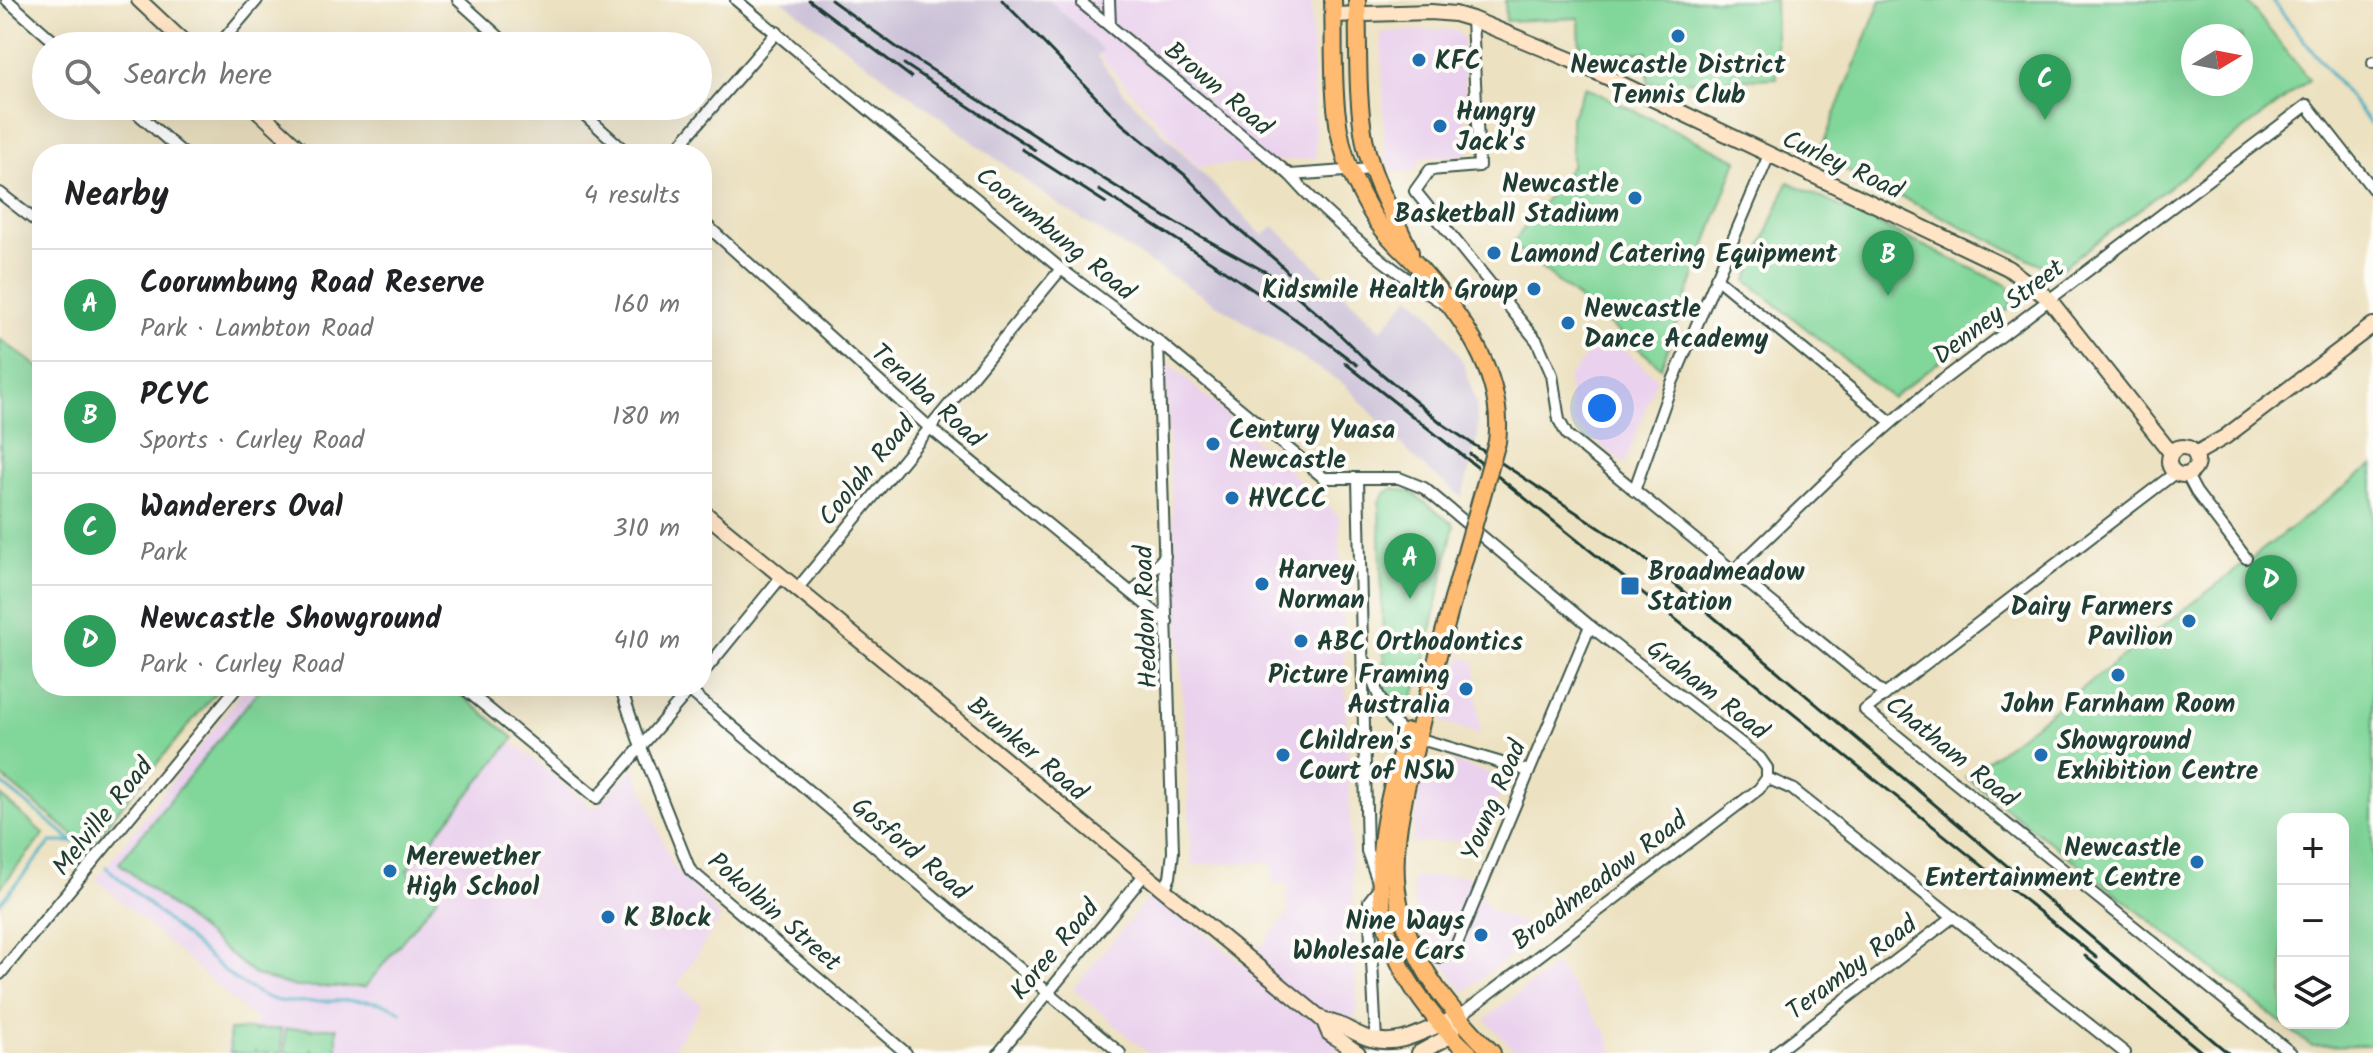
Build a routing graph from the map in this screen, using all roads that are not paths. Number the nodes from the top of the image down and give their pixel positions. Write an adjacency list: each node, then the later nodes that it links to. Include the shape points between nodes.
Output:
1 (7, 0): 12 (street)
2 (139, 0): 13 (street)
3 (257, 0): 14 (street)
4 (458, 0): 15 (street)
5 (736, 0): 16 (street, Coorumbung Road)
6 (1109, 0): 11 (street)
7 (1083, 4): 11 (street, Brown Road)
8 (1358, 7): 9 (street, Curley Road); 10 (street, Curley Road); 27 (main road, via 1361,116)
9 (1333, 8): 28 (main road, via 1338,118)
10 (1472, 19): 26 (street, Curley Road); 47 (street, via 1479,166 1430,170 1415,191 1537,341 1567,435)
11 (1110, 25): 29 (street, Brown Road)
12 (43, 32)
13 (173, 32)
14 (230, 32)
15 (493, 32)
16 (777, 32): 17 (street); 35 (street, Coorumbung Road)
17 (712, 108)
18 (145, 120): 22 (street)
19 (268, 120): 23 (street)
20 (590, 120): 24 (street)
21 (701, 120): 25 (street)
22 (173, 144)
23 (294, 144)
24 (617, 144)
25 (681, 144)
26 (1769, 155): 36 (street); 37 (street, Curley Road, via 2008,268)
27 (1373, 169): 28 (street); 34 (main road)
28 (1351, 173): 29 (street); 34 (main road, via 1379,225)
29 (1290, 175): 38 (street, Brown Road, via 1410,282)
30 (2373, 189): 37 (street, Denney Street, via 2307,105)
31 (0, 193): 32 (street)
32 (32, 218)
33 (712, 230): 42 (street, Teralba Road)
34 (1416, 264): 38 (main road)
35 (1061, 269): 40 (street, Coorumbung Road); 42 (street, Coolah Road)
36 (1716, 278): 41 (street); 47 (street)
37 (2049, 299): 41 (street, Denney Street); 43 (street, Curley Road)
38 (1450, 308): 65 (main road, bridge, via 1472,338 1490,378 1499,420)
39 (2373, 325): 44 (street)
40 (1158, 341): 46 (street, Coorumbung Road, via 1324,478); 49 (street, Heddon Road)
41 (1891, 422): 51 (street, Denney Street)
42 (930, 428): 53 (street, Coolah Road); 54 (street, Teralba Road)
43 (2171, 453): 44 (street, via 2183,447); 45 (street, via 2168,463)
44 (2195, 454): 45 (street, via 2196,467)
45 (2181, 474): 50 (street); 59 (street)
46 (1358, 479): 56 (street, Graham Road, via 1403,479 1424,488); 57 (street)
47 (1634, 491): 51 (street)
48 (712, 519): 52 (street, Brunker Road)
49 (1165, 556): 54 (street); 55 (street, Heddon Road)
50 (2246, 558)
51 (1733, 571): 59 (street)
52 (782, 576): 53 (street, Brunker Road); 58 (street)
53 (797, 589): 69 (street, Brunker Road)
54 (1133, 592): 55 (street, Teralba Road)
55 (1167, 622): 71 (street, Heddon Road, via 1173,852)
56 (1590, 626): 67 (street, Young Road); 68 (street, Graham Road, via 1760,758)
57 (1362, 655): 65 (street, via 1397,728); 70 (street, via 1367,851)
58 (712, 662)
59 (1885, 695): 89 (street, Chatham Road, via 1865,710)
60 (230, 696): 74 (street, Melville Road)
61 (473, 696): 66 (street, via 597,798)
62 (623, 696): 66 (street, Pokolbin Street)
63 (681, 696): 66 (street)
64 (699, 696): 75 (street, Gosford Road)
65 (1412, 736): 67 (street); 70 (main road, via 1386,817); 73 (main road, via 1396,865 1401,910)
66 (641, 747): 81 (street, Pokolbin Street, via 690,870)
67 (1529, 771): 73 (street, Young Road, via 1453,953 1440,957)
68 (1767, 778): 72 (street, Graham Road, via 1792,789); 76 (street, Broadmeadow Road)
69 (1144, 875): 71 (street, Brunker Road); 75 (street, Koree Road)
70 (1380, 887): 78 (main road, via 1398,964); 79 (street, via 1369,901)
71 (1164, 890): 77 (street, Brunker Road)
72 (1953, 917): 87 (street, Teramby Road); 88 (street, Graham Road)
73 (1413, 949): 76 (main road)
74 (0, 974)
75 (1048, 991): 80 (street, Gosford Road); 82 (street, Koree Road)
76 (1457, 1018): 78 (street); 86 (main road)
77 (1324, 1021): 79 (street, Brunker Road); 83 (street, Brunker Road, via 1329,1033)
78 (1444, 1030): 79 (street); 84 (street); 85 (main road)
79 (1376, 1041)
80 (1115, 1050)
81 (906, 1053)
82 (999, 1053)
83 (1358, 1053)
84 (1419, 1053)
85 (1469, 1053)
86 (1492, 1053)
87 (1775, 1053)
88 (2125, 1053)
89 (2291, 1053)

